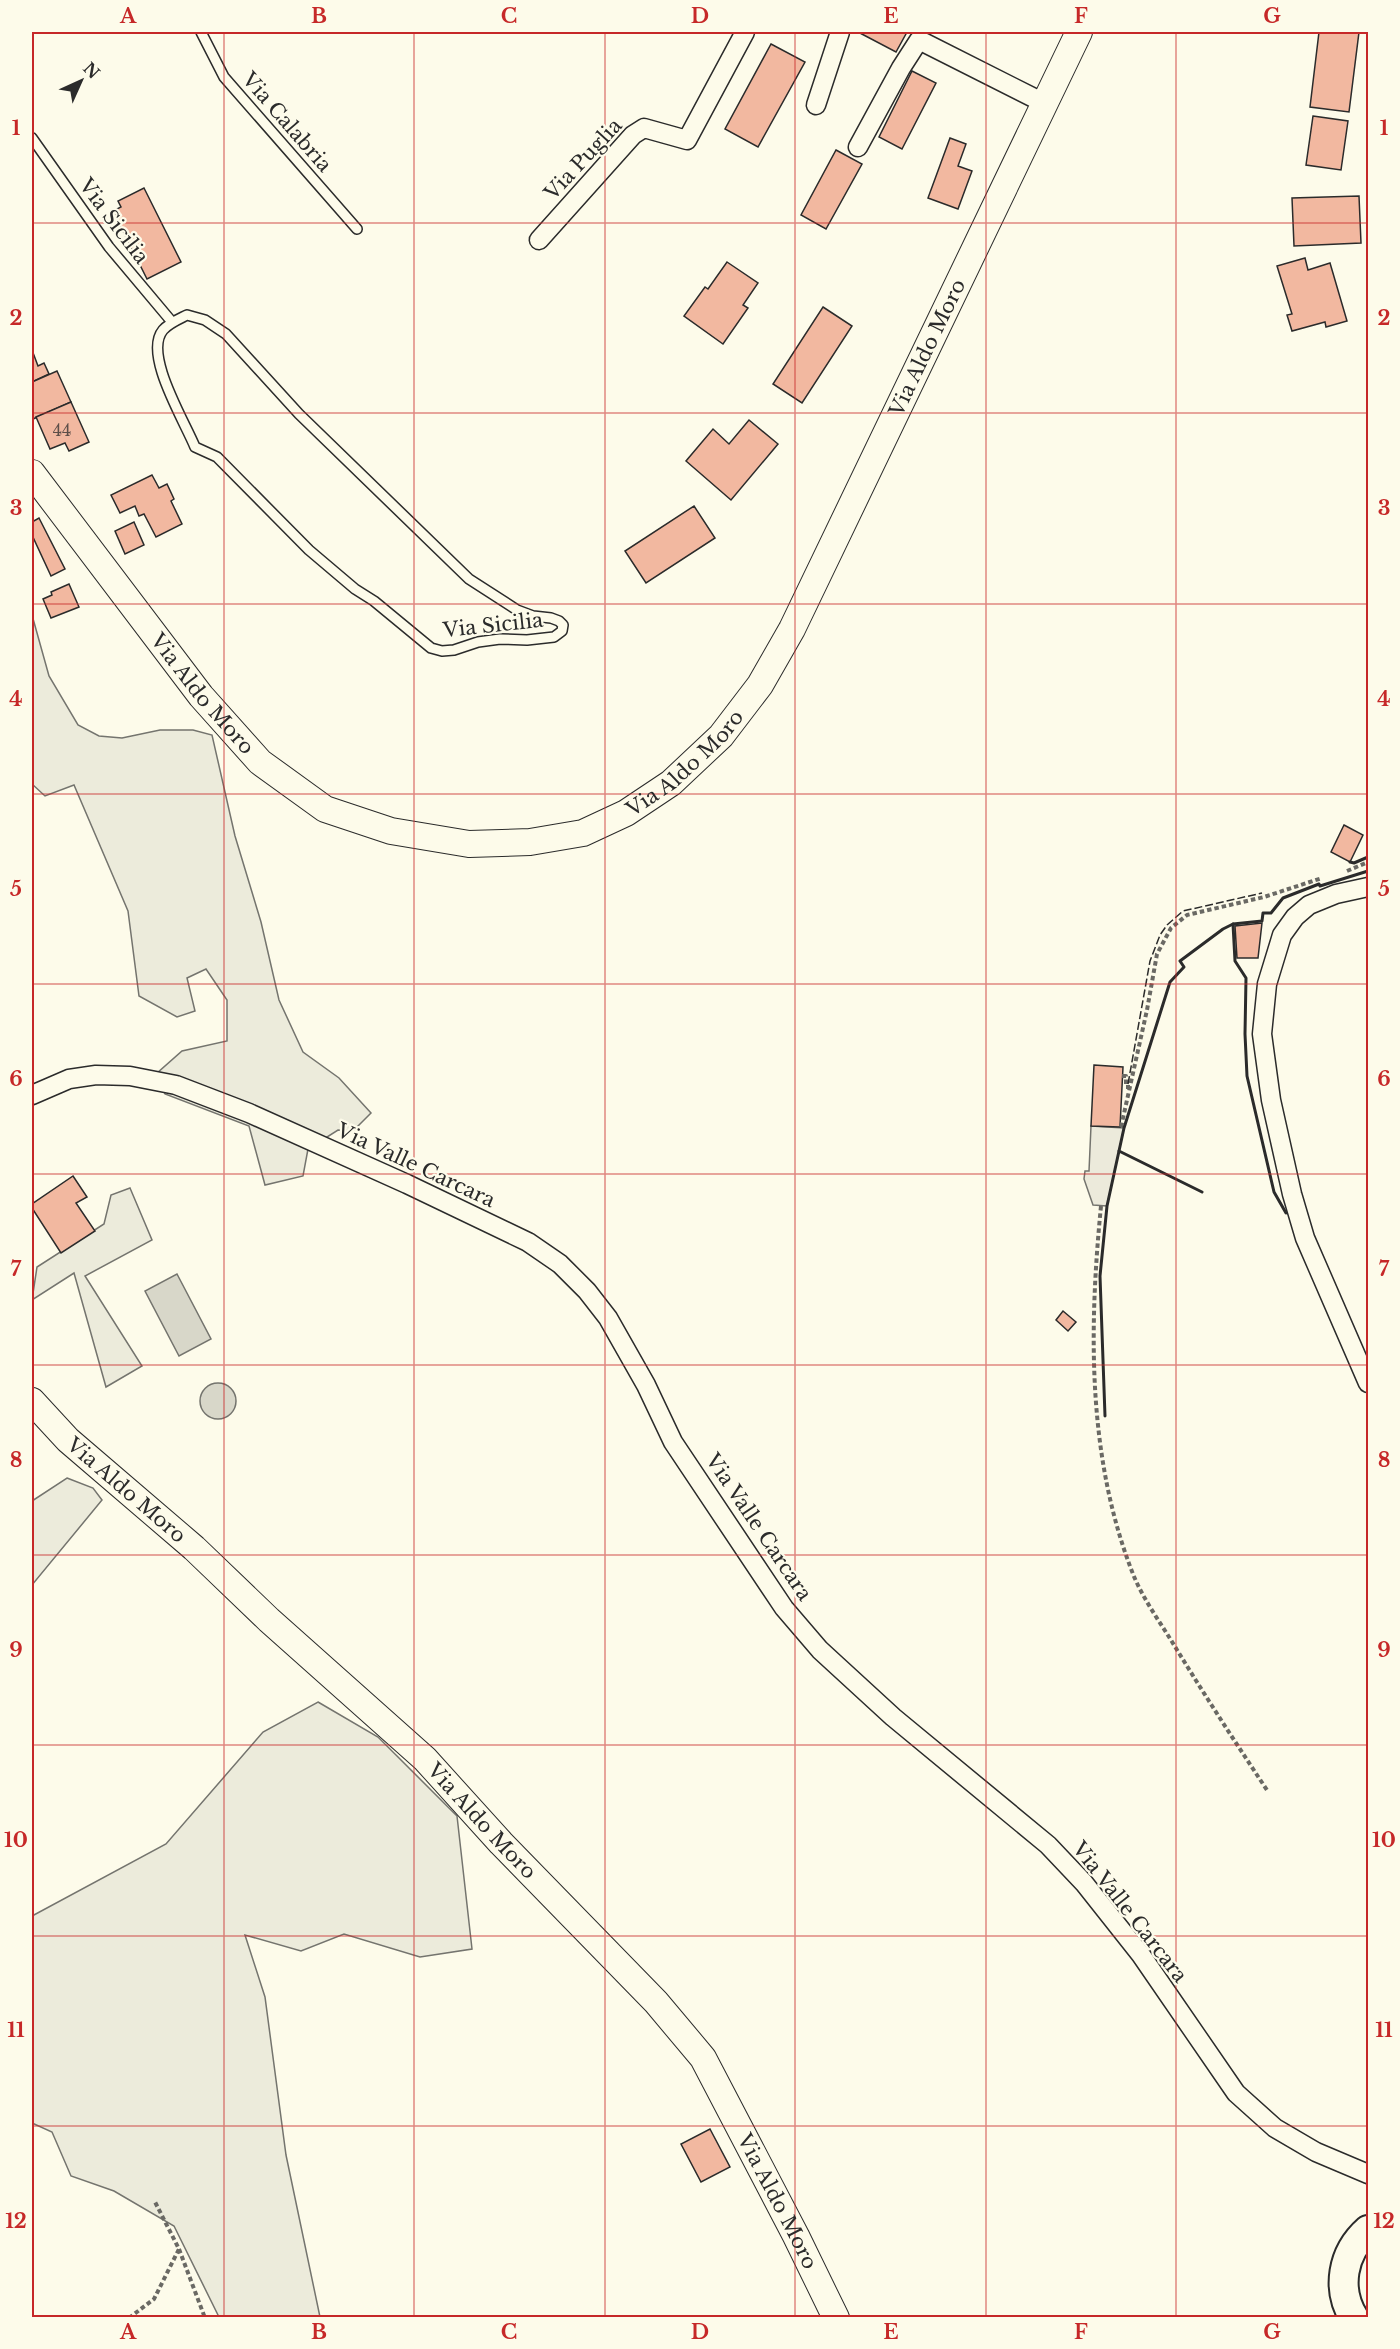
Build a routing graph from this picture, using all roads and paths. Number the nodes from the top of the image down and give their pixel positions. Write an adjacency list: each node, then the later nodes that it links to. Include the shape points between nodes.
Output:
1 (201, 32): 10 (lane, Via Calabria, via 224,77)
2 (745, 32): 11 (street, Via Puglia, via 687,140 644,128 633,135)
3 (840, 32): 7 (street)
4 (1078, 32): 6 (main road, Via Aldo Moro)
5 (922, 36): 6 (street); 9 (street)
6 (1044, 104): 13 (main road, Via Aldo Moro, via 792,629 760,685 721,736 671,783 626,813 584,833 530,842 468,844 392,831 325,809 261,762 201,696)
7 (816, 105)
8 (32, 138): 12 (lane, Via Sicilia, via 109,247)
9 (858, 147)
10 (357, 229)
11 (539, 240)
12 (172, 322): 12 (lane, Via Sicilia, via 187,315 205,320 226,334 299,414 469,579 517,610 559,621 562,631 554,636 500,639 442,651 419,640 375,601 355,590 309,550 217,457 195,447 157,360 156,345)
13 (32, 473)
14 (1368, 862): 15 (path)
15 (1345, 871)
16 (1325, 877): 19 (path, via 1264,897 1187,915 1171,928 1157,954)
17 (1368, 887): 23 (street, via 1309,905 1281,935 1267,984 1262,1034 1271,1100 1305,1238)
18 (1122, 1076): 19 (path, via 1126,1076 1125,1087)
19 (1130, 1086): 21 (path)
20 (32, 1095): 26 (street, Via Valle Carcara, via 69,1079 96,1075 130,1076 176,1085 249,1113 407,1184 528,1242 560,1264 608,1318 679,1451 784,1608 820,1650 893,1717 1048,1845 1084,1883 1141,1955 1236,2093 1275,2128 1316,2152)
21 (1121, 1127)
22 (1101, 1206): 25 (path, via 1092,1330 1098,1419 1115,1521 1134,1576 1154,1613)
23 (1368, 1383)
24 (32, 1401): 32 (main road, Via Aldo Moro, via 68,1440 194,1548 277,1628 425,1759 656,2002 703,2058)
25 (1267, 1791)
26 (1368, 2174)
27 (155, 2202): 29 (path)
28 (1368, 2230): 33 (main road, via 1347,2259 1343,2280 1347,2305)
29 (178, 2249): 30 (path, via 154,2299); 31 (path)
30 (129, 2318)
31 (205, 2318)
32 (836, 2318)
33 (1354, 2318)

